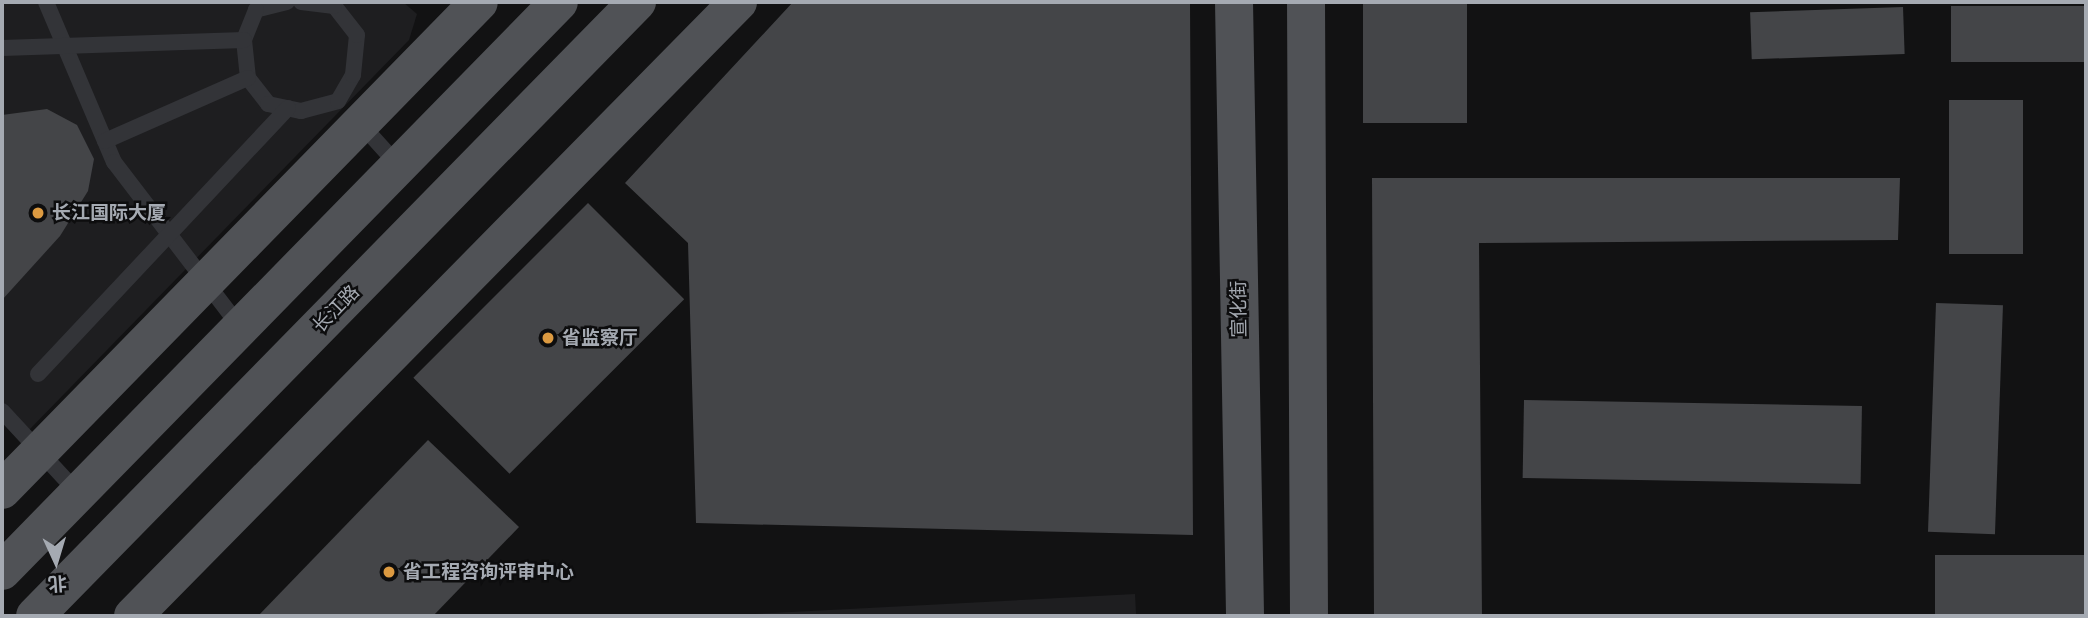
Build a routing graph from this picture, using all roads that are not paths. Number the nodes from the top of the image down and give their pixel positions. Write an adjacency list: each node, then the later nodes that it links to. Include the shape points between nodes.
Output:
1 (46, 2): 11 (lane)
2 (286, 2): 10 (lane, via 256,10)
3 (301, 2): 15 (lane, via 334,6 357,35)
4 (480, 2): 15 (main road)
5 (559, 2): 17 (main road)
6 (637, 2): 27 (main road, 长江路)
7 (738, 2): 28 (main road)
8 (1234, 2): 29 (main road, 宣化街)
9 (1307, 2): 30 (main road)
10 (244, 40): 11 (lane); 13 (lane)
11 (62, 47): 12 (lane); 16 (lane)
12 (2, 48)
13 (248, 78): 14 (lane, via 268,104); 16 (lane)
14 (288, 108): 15 (lane); 18 (lane)
15 (348, 111): 17 (lane); 19 (main road)
16 (105, 141): 18 (lane)
17 (397, 163): 20 (main road)
18 (165, 234): 19 (lane); 21 (lane)
19 (201, 280): 20 (lane); 23 (main road)
20 (241, 328): 25 (main road)
21 (38, 374)
22 (2, 411): 23 (lane)
23 (41, 450): 24 (main road); 25 (lane)
24 (2, 490)
25 (78, 493): 26 (main road)
26 (2, 571)
27 (34, 616)
28 (133, 616)
29 (1245, 616)
30 (1309, 616)

